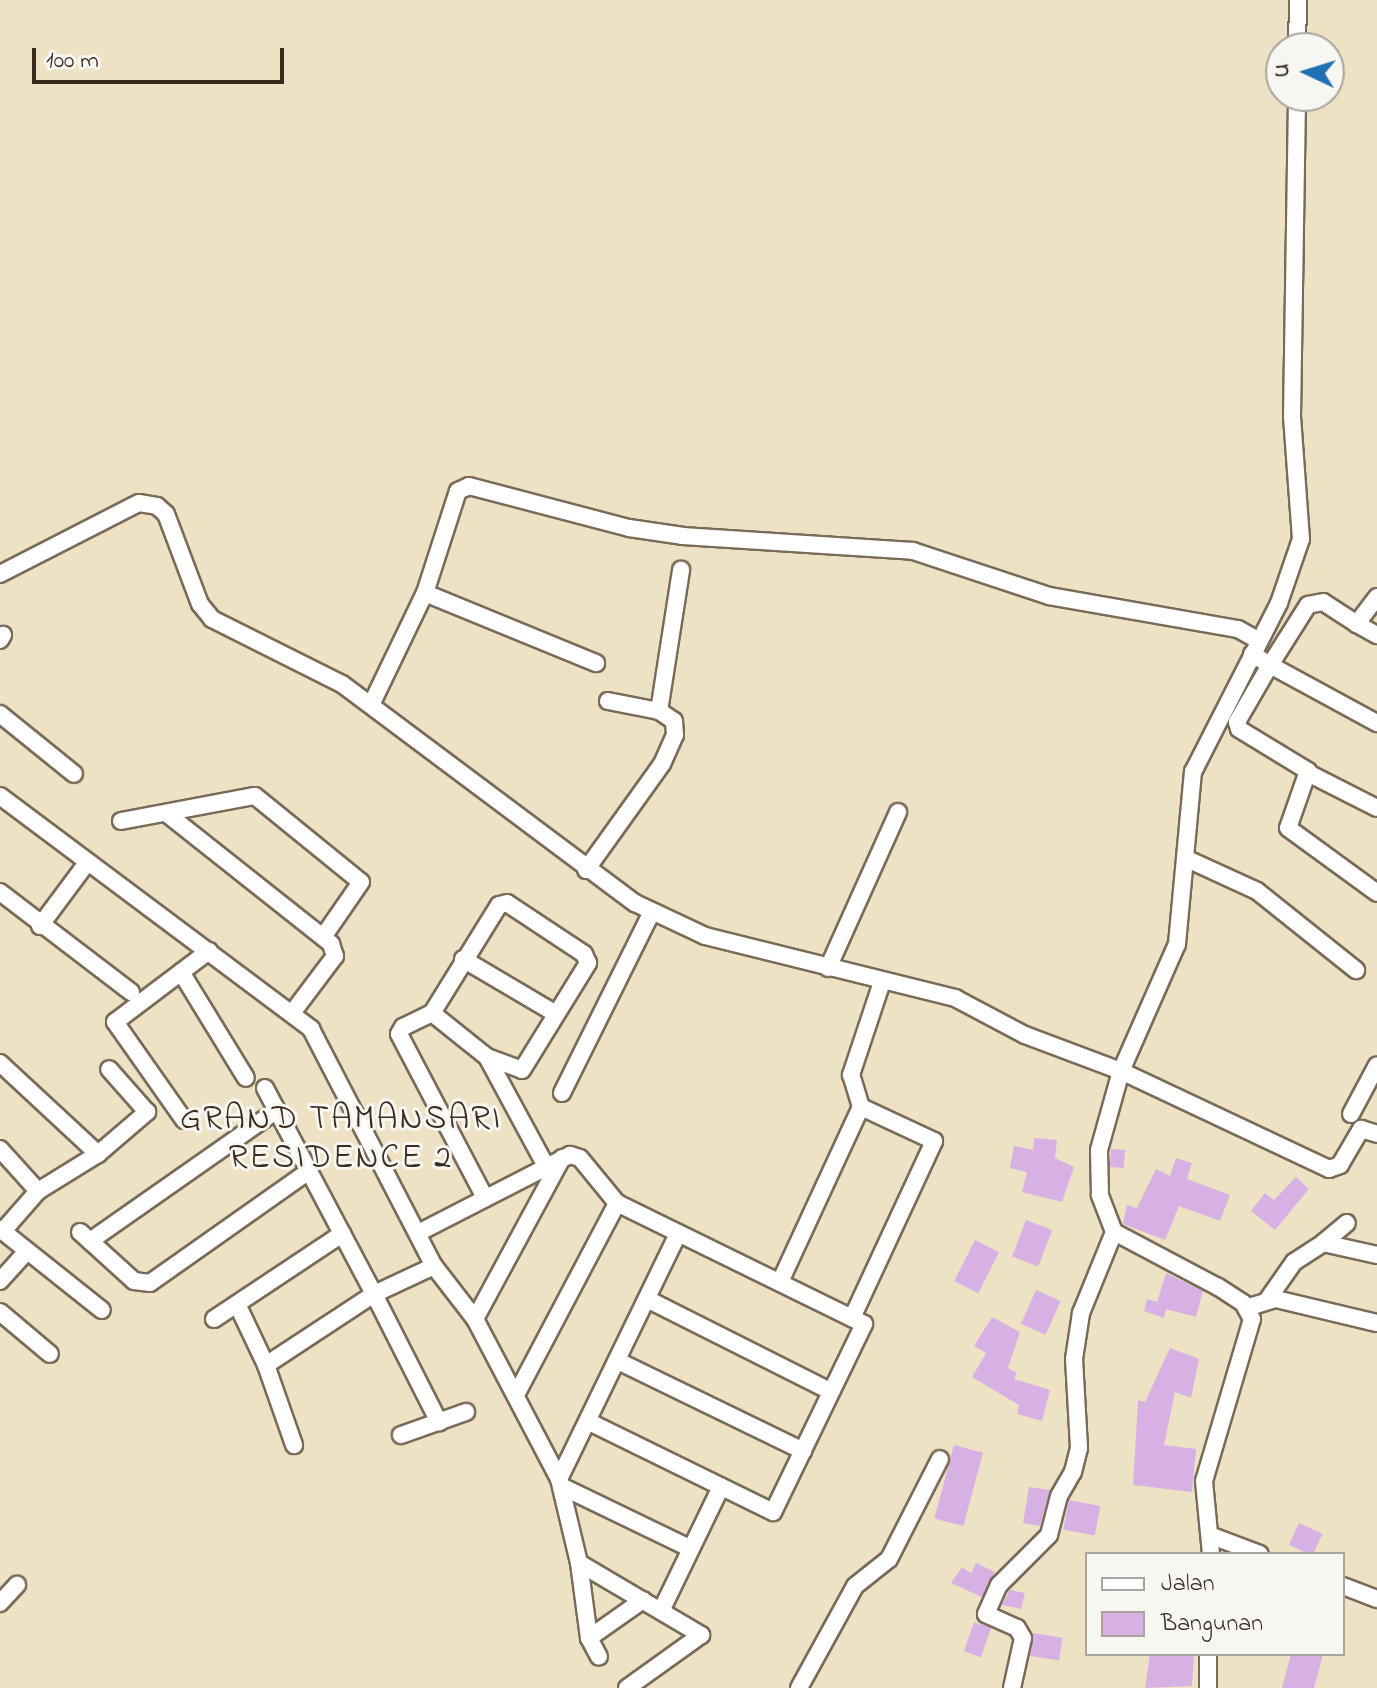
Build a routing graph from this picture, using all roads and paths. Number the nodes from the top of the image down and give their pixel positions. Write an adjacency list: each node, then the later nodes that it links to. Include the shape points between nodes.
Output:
1 (1298, 0): 2 (street)
2 (1297, 32)
3 (1297, 112): 10 (street, via 1292,417 1301,529 1279,603)
4 (681, 570): 15 (street)
5 (0, 574): 14 (street, via 139,503 150,503 166,514 182,566 212,619 342,684)
6 (425, 593): 10 (street, via 458,491 469,486 605,522 683,536 913,551 1075,603 1238,629); 11 (street); 14 (street)
7 (1377, 597): 8 (street)
8 (1357, 624): 9 (street); 12 (street, via 1316,601 1308,605)
9 (1377, 635)
10 (1255, 647): 12 (street); 25 (street, via 1193,772)
11 (596, 663)
12 (1270, 665): 17 (street); 18 (street, via 1238,727 1304,765)
13 (608, 701): 15 (street)
14 (371, 705): 27 (street, via 471,775)
15 (659, 711): 27 (street, via 674,721 668,752)
16 (0, 714): 19 (street)
17 (1377, 723)
18 (1308, 773): 21 (street); 29 (street, via 1287,823 1290,832)
19 (74, 774)
20 (0, 796): 26 (street)
21 (1377, 808)
22 (898, 812): 35 (street)
23 (166, 813): 24 (street); 32 (street); 32 (street, via 255,796 361,882)
24 (121, 821)
25 (1185, 858): 36 (street, via 1257,891); 47 (street, via 1177,944)
26 (86, 864): 31 (street); 33 (street)
27 (586, 870): 30 (street)
28 (0, 892): 31 (street)
29 (1377, 893)
30 (652, 912): 35 (street, via 705,936); 50 (street)
31 (40, 926): 39 (street)
32 (323, 937): 40 (street, via 335,956)
33 (209, 951): 37 (street); 40 (street)
34 (463, 959): 41 (street); 42 (street); 42 (street, via 499,905 507,903 584,954 588,963)
35 (828, 968): 38 (street)
36 (1356, 970)
37 (181, 972): 48 (street); 54 (street, via 115,1022)
38 (882, 982): 47 (street, via 955,998 1025,1035); 51 (street, via 851,1075)
39 (131, 992)
40 (292, 1013): 67 (street, via 311,1029)
41 (432, 1013): 43 (street); 62 (street, via 399,1034)
42 (556, 1014): 43 (street, via 522,1070)
43 (487, 1057): 59 (street)
44 (0, 1063): 57 (street)
45 (1377, 1065): 53 (street)
46 (109, 1069): 57 (street, via 147,1112)
47 (1121, 1071): 55 (street, via 1329,1169 1340,1165 1361,1129); 66 (street, via 1104,1120 1098,1162 1102,1206)
48 (246, 1078)
49 (265, 1088): 52 (street)
50 (562, 1093)
51 (861, 1107): 75 (street); 83 (street, via 934,1141)
52 (277, 1110): 60 (street); 60 (street, via 85,1237 134,1281 150,1283)
53 (1351, 1114)
54 (184, 1120)
55 (1377, 1134)
56 (0, 1149): 61 (street)
57 (98, 1154): 61 (street)
58 (562, 1158): 59 (street); 63 (street, via 580,1158); 85 (street)
59 (546, 1166): 62 (street)
60 (309, 1171): 68 (street)
61 (38, 1191): 65 (street)
62 (485, 1198): 67 (street)
63 (617, 1203): 69 (street); 91 (street)
64 (1347, 1223): 70 (street)
65 (2, 1230): 71 (street)
66 (1114, 1232): 80 (street, via 1218,1287); 117 (street, via 1081,1313 1074,1359 1079,1448 1073,1472 1059,1496 1049,1535 999,1585 986,1614 1017,1628 1023,1638)
67 (418, 1233): 73 (street)
68 (342, 1234): 76 (street); 79 (street)
69 (677, 1236): 75 (street); 77 (street)
70 (1323, 1243): 72 (street); 78 (street, via 1294,1262)
71 (27, 1251): 74 (street); 81 (street)
72 (1377, 1255)
73 (434, 1266): 76 (street); 85 (street)
74 (0, 1281)
75 (780, 1282): 83 (street)
76 (374, 1294): 89 (street); 93 (street)
77 (647, 1299): 88 (street); 90 (street)
78 (1268, 1299): 80 (street); 86 (street)
79 (237, 1304): 84 (street); 89 (street)
80 (1246, 1308): 101 (street, via 1252,1319 1250,1334 1216,1429 1204,1481)
81 (102, 1310)
82 (0, 1312): 87 (street)
83 (852, 1318): 90 (street, via 864,1324)
84 (214, 1319)
85 (475, 1319): 91 (street)
86 (1377, 1323)
87 (50, 1354)
88 (618, 1361): 94 (street); 97 (street)
89 (266, 1365): 96 (street)
90 (830, 1391): 97 (street)
91 (517, 1393): 99 (street)
92 (466, 1412): 93 (street)
93 (439, 1422): 95 (street)
94 (589, 1422): 99 (street); 100 (street)
95 (401, 1435)
96 (294, 1445)
97 (803, 1451): 100 (street, via 773,1512)
98 (940, 1459): 116 (street, via 889,1559 855,1586)
99 (561, 1483): 102 (street); 105 (street)
100 (721, 1487): 102 (street)
101 (1212, 1536): 103 (street); 104 (street)
102 (691, 1549): 111 (street)
103 (1211, 1552)
104 (1255, 1552)
105 (579, 1563): 109 (street); 112 (street)
106 (17, 1585): 110 (street)
107 (1345, 1587): 108 (street)
108 (1377, 1599)
109 (643, 1600): 111 (street); 112 (street)
110 (0, 1603)
111 (661, 1611): 115 (street, via 701,1635)
112 (589, 1638): 114 (street)
113 (1208, 1656): 118 (street)
114 (599, 1657)
115 (627, 1688)
116 (799, 1688)
117 (1012, 1688)
118 (1208, 1688)

